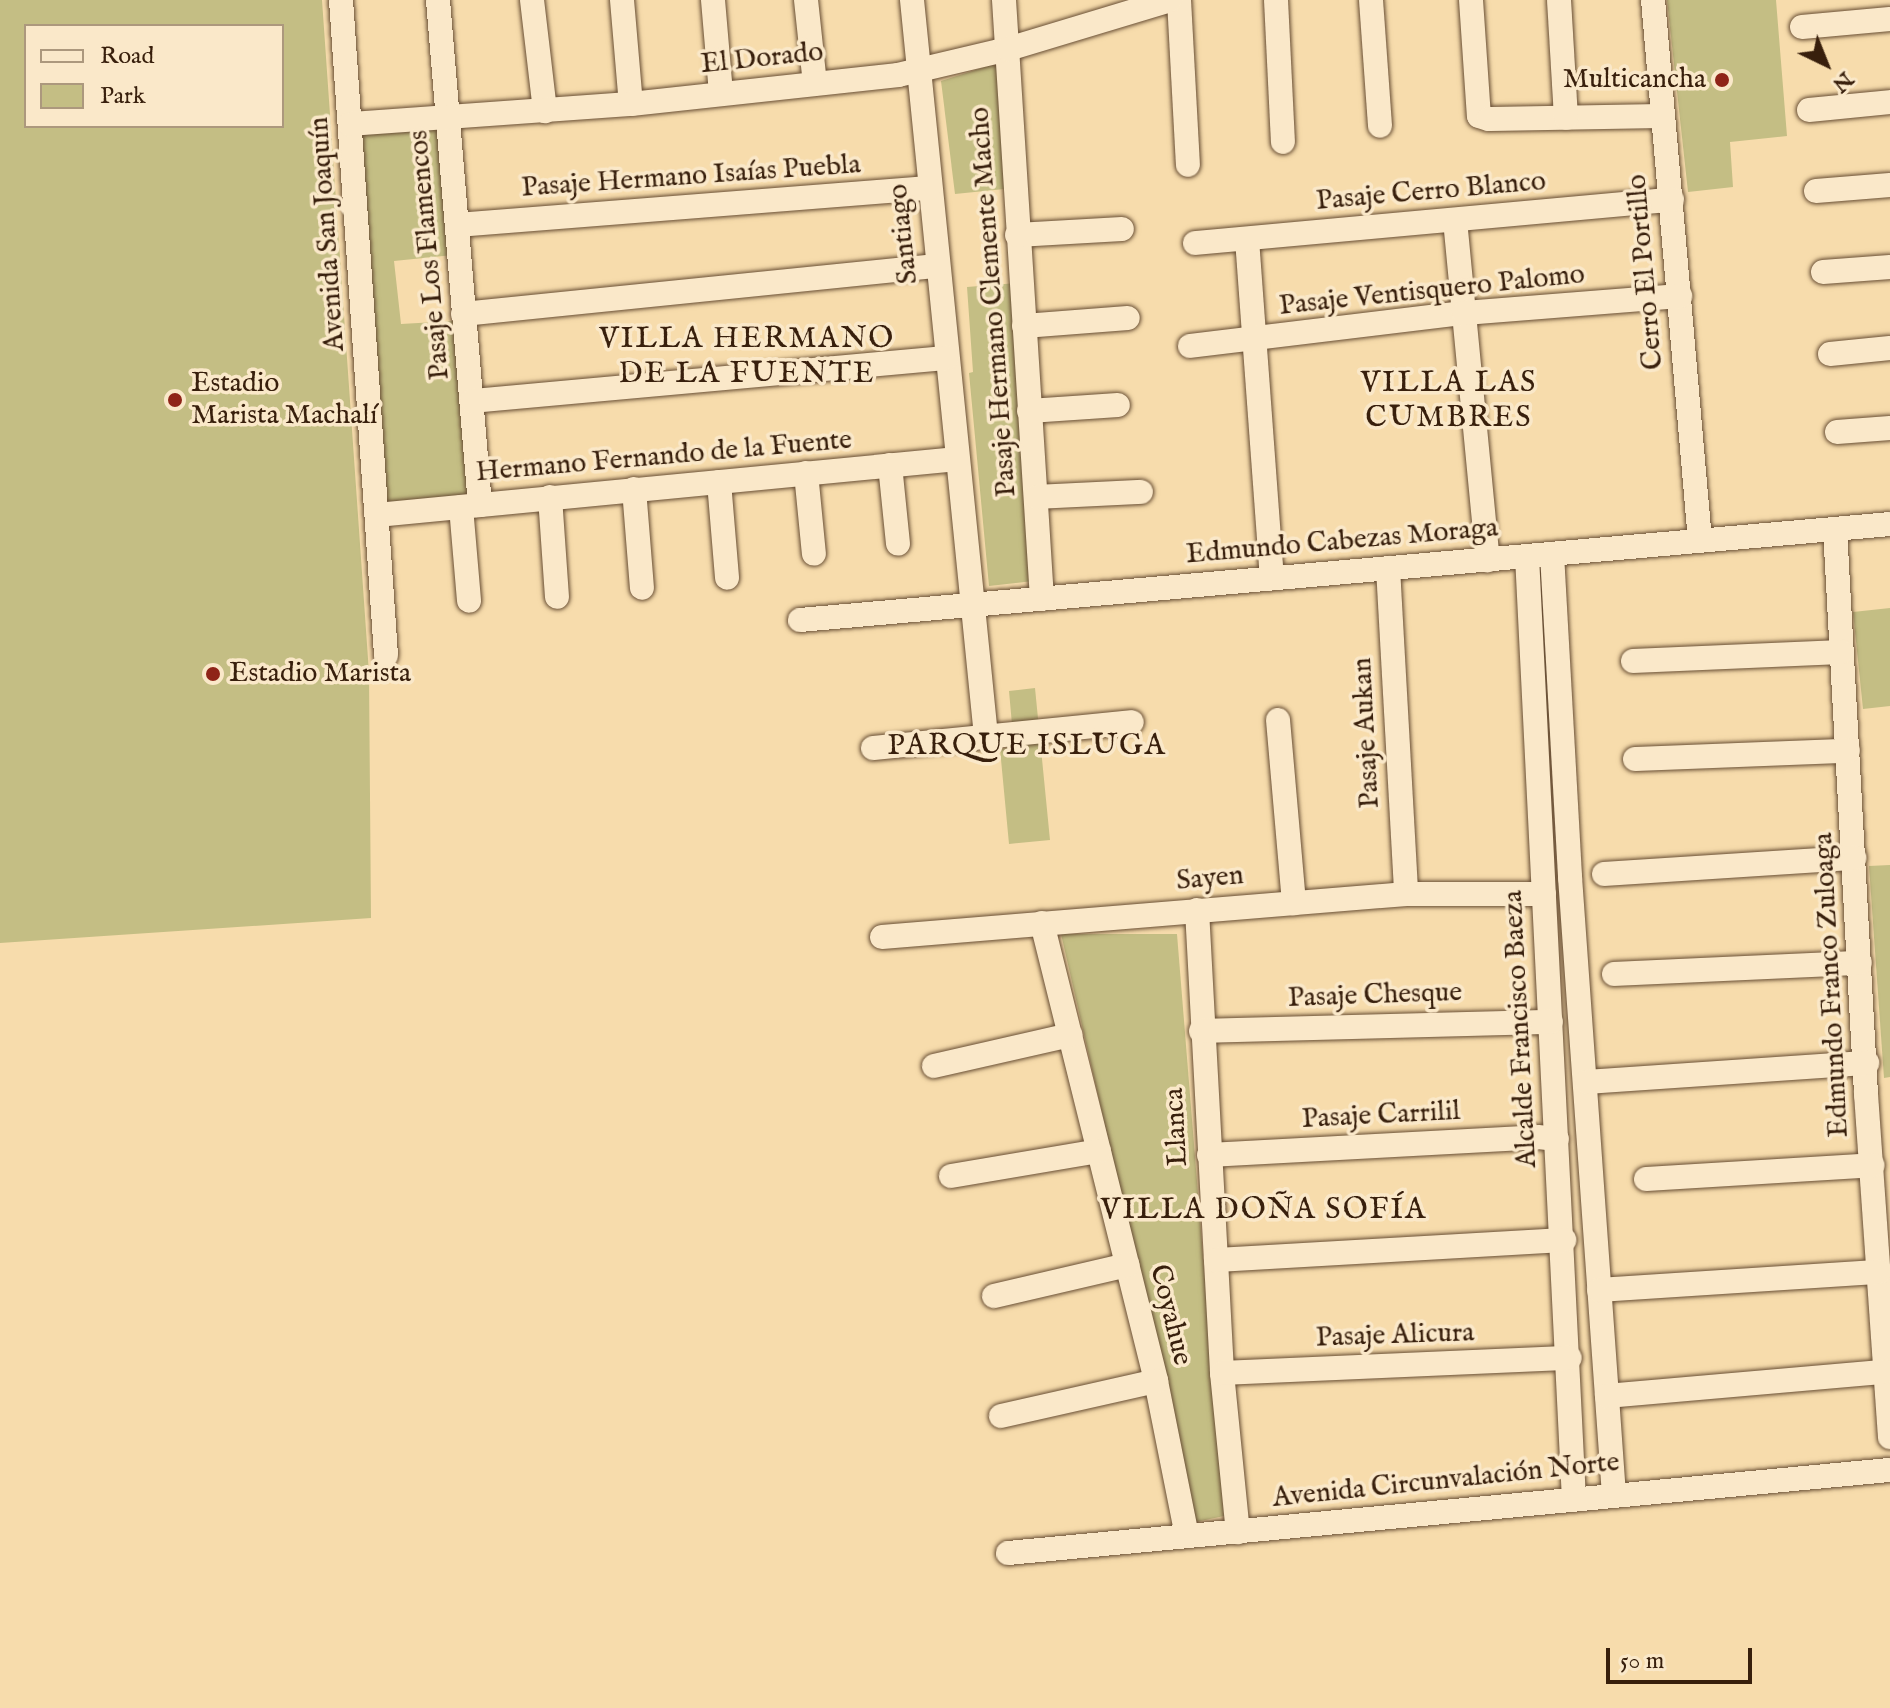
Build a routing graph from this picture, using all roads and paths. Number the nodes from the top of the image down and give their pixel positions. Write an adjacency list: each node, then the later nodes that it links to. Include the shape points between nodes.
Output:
1 (341, 0): 29 (street, Avenida San Joaquín)
2 (438, 0): 26 (street, Pasaje Los Flamencos)
3 (532, 0): 25 (street)
4 (622, 0): 23 (street)
5 (713, 0): 21 (street)
6 (806, 0): 20 (street)
7 (912, 0): 19 (street, Santiago)
8 (1004, 0): 18 (street, Pasaje Hermano Clemente Macho)
9 (1170, 0): 18 (street, El Dorado)
10 (1179, 0): 32 (street)
11 (1276, 0): 31 (street)
12 (1371, 0): 30 (street)
13 (1471, 0): 28 (street, via 1479,116)
14 (1559, 0): 28 (street)
15 (1653, 0): 27 (street, Cerro El Portillo)
16 (1890, 19): 17 (street)
17 (1802, 27)
18 (1008, 49): 19 (street, El Dorado); 40 (street, Pasaje Hermano Clemente Macho)
19 (917, 71): 20 (street, El Dorado); 34 (street, Santiago)
20 (815, 84): 21 (street, El Dorado)
21 (721, 94): 23 (street, El Dorado)
22 (1890, 102): 24 (street)
23 (631, 104): 25 (street, El Dorado)
24 (1809, 110)
25 (545, 111): 26 (street, El Dorado)
26 (449, 116): 29 (street, El Dorado); 38 (street, Pasaje Los Flamencos)
27 (1663, 116): 28 (street); 36 (street, Cerro El Portillo)
28 (1566, 118)
29 (350, 124): 70 (street, Avenida San Joaquín)
30 (1380, 126)
31 (1283, 142)
32 (1188, 165)
33 (1890, 185): 35 (street)
34 (929, 188): 38 (street, Pasaje Hermano Isaías Puebla); 43 (street, Santiago)
35 (1816, 191)
36 (1672, 200): 37 (street, Pasaje Cerro Blanco); 46 (street, Cerro El Portillo)
37 (1455, 220): 41 (street, Pasaje Cerro Blanco); 47 (street)
38 (457, 225): 48 (street, Pasaje Los Flamencos)
39 (1122, 229): 40 (street)
40 (1017, 235): 50 (street, Pasaje Hermano Clemente Macho)
41 (1247, 239): 42 (street, Pasaje Cerro Blanco); 51 (street)
42 (1195, 243)
43 (937, 266): 48 (street); 55 (street, Santiago)
44 (1890, 267): 45 (street)
45 (1823, 272)
46 (1680, 296): 47 (street, Pasaje Ventisquero Palomo); 73 (street, Cerro El Portillo)
47 (1464, 313): 51 (street, Pasaje Ventisquero Palomo); 78 (street)
48 (463, 314): 56 (street, Pasaje Los Flamencos)
49 (1128, 318): 50 (street)
50 (1024, 326): 58 (street, Pasaje Hermano Clemente Macho)
51 (1254, 340): 52 (street, Pasaje Ventisquero Palomo); 81 (street)
52 (1190, 346)
53 (1890, 348): 54 (street)
54 (1830, 354)
55 (947, 358): 56 (street); 61 (street, Santiago)
56 (472, 401): 69 (street, Pasaje Los Flamencos)
57 (1118, 405): 58 (street)
58 (1029, 411): 68 (street, Pasaje Hermano Clemente Macho)
59 (1890, 428): 60 (street)
60 (1837, 432)
61 (957, 459): 62 (street, Hermano Fernando de la Fuente); 86 (street, Santiago)
62 (890, 465): 63 (street, Hermano Fernando de la Fuente); 74 (street)
63 (806, 473): 64 (street, Hermano Fernando de la Fuente); 75 (street)
64 (719, 482): 65 (street, Hermano Fernando de la Fuente); 80 (street)
65 (634, 489): 67 (street, Hermano Fernando de la Fuente); 82 (street)
66 (1141, 492): 68 (street)
67 (550, 497): 69 (street, Hermano Fernando de la Fuente); 83 (street)
68 (1037, 497): 84 (street, Pasaje Hermano Clemente Macho)
69 (470, 506): 70 (street, Hermano Fernando de la Fuente); 85 (street, Pasaje Los Flamencos)
70 (377, 515): 89 (street, Avenida San Joaquín)
71 (1890, 524): 72 (street, Edmundo Cabezas Moraga)
72 (1835, 529): 73 (street, Edmundo Cabezas Moraga); 88 (street, Edmundo Franco Zuloaga)
73 (1700, 540): 76 (street, Edmundo Cabezas Moraga)
74 (898, 544)
75 (814, 554)
76 (1552, 554): 77 (street, Edmundo Cabezas Moraga); 112 (street, Alcalde Francisco Baeza)
77 (1527, 556): 78 (street, Edmundo Cabezas Moraga); 100 (street, Alcalde Francisco Baeza)
78 (1488, 560): 79 (street, Edmundo Cabezas Moraga)
79 (1388, 568): 81 (street, Edmundo Cabezas Moraga); 99 (street, Pasaje Aukan)
80 (727, 578)
81 (1272, 578): 84 (street, Edmundo Cabezas Moraga)
82 (642, 588)
83 (557, 597)
84 (1042, 599): 86 (street, Edmundo Cabezas Moraga)
85 (469, 601)
86 (972, 605): 87 (street, Edmundo Cabezas Moraga); 93 (street, Santiago)
87 (800, 620)
88 (1841, 652): 90 (street); 95 (street, Edmundo Franco Zuloaga)
89 (386, 655)
90 (1633, 661)
91 (1278, 720): 101 (street)
92 (1132, 722): 93 (street)
93 (986, 736): 94 (street)
94 (873, 748)
95 (1848, 751): 96 (street); 97 (street, Edmundo Franco Zuloaga)
96 (1635, 759)
97 (1854, 858): 98 (street); 105 (street, Edmundo Franco Zuloaga)
98 (1604, 874)
99 (1406, 894): 100 (street, Sayen); 101 (street, Sayen)
100 (1544, 894): 107 (street, Alcalde Francisco Baeza)
101 (1294, 903): 102 (street, Sayen)
102 (1197, 910): 103 (street, Sayen); 108 (street, Llanca)
103 (1042, 923): 104 (street, Sayen); 109 (street, Coyahue)
104 (882, 937)
105 (1860, 963): 106 (street); 110 (street, Edmundo Franco Zuloaga)
106 (1614, 974)
107 (1551, 1022): 108 (street, Pasaje Chesque); 113 (street, Alcalde Francisco Baeza)
108 (1201, 1031): 115 (street, Llanca)
109 (1071, 1035): 111 (street); 114 (street, Coyahue)
110 (1867, 1063): 112 (street); 116 (street, Edmundo Franco Zuloaga)
111 (934, 1066)
112 (1587, 1082): 123 (street, Alcalde Francisco Baeza)
113 (1557, 1139): 115 (street, Pasaje Carrilil); 119 (street, Alcalde Francisco Baeza)
114 (1099, 1151): 117 (street); 121 (street, Coyahue)
115 (1209, 1155): 120 (street, Llanca)
116 (1873, 1165): 118 (street); 122 (street, Edmundo Franco Zuloaga)
117 (951, 1176)
118 (1646, 1179)
119 (1564, 1240): 120 (street); 125 (street, Alcalde Francisco Baeza)
120 (1216, 1260): 127 (street, Llanca)
121 (1127, 1265): 124 (street); 128 (street, Coyahue)
122 (1879, 1272): 123 (street); 126 (street, Edmundo Franco Zuloaga)
123 (1599, 1290): 129 (street, Alcalde Francisco Baeza)
124 (994, 1296)
125 (1570, 1358): 127 (street, Pasaje Alicura); 134 (street, Alcalde Francisco Baeza)
126 (1884, 1372): 129 (street); 131 (street, Edmundo Franco Zuloaga)
127 (1222, 1373): 135 (street, Llanca)
128 (1156, 1381): 130 (street); 136 (street, Coyahue)
129 (1607, 1396): 133 (street, Alcalde Francisco Baeza)
130 (1001, 1416)
131 (1890, 1437)
132 (1890, 1470): 133 (street, Avenida Circunvalación Norte)
133 (1614, 1495): 134 (street, Avenida Circunvalación Norte)
134 (1574, 1499): 135 (street, Avenida Circunvalación Norte)
135 (1238, 1532): 136 (street, Avenida Circunvalación Norte)
136 (1187, 1536): 137 (street, Avenida Circunvalación Norte)
137 (1008, 1553)

